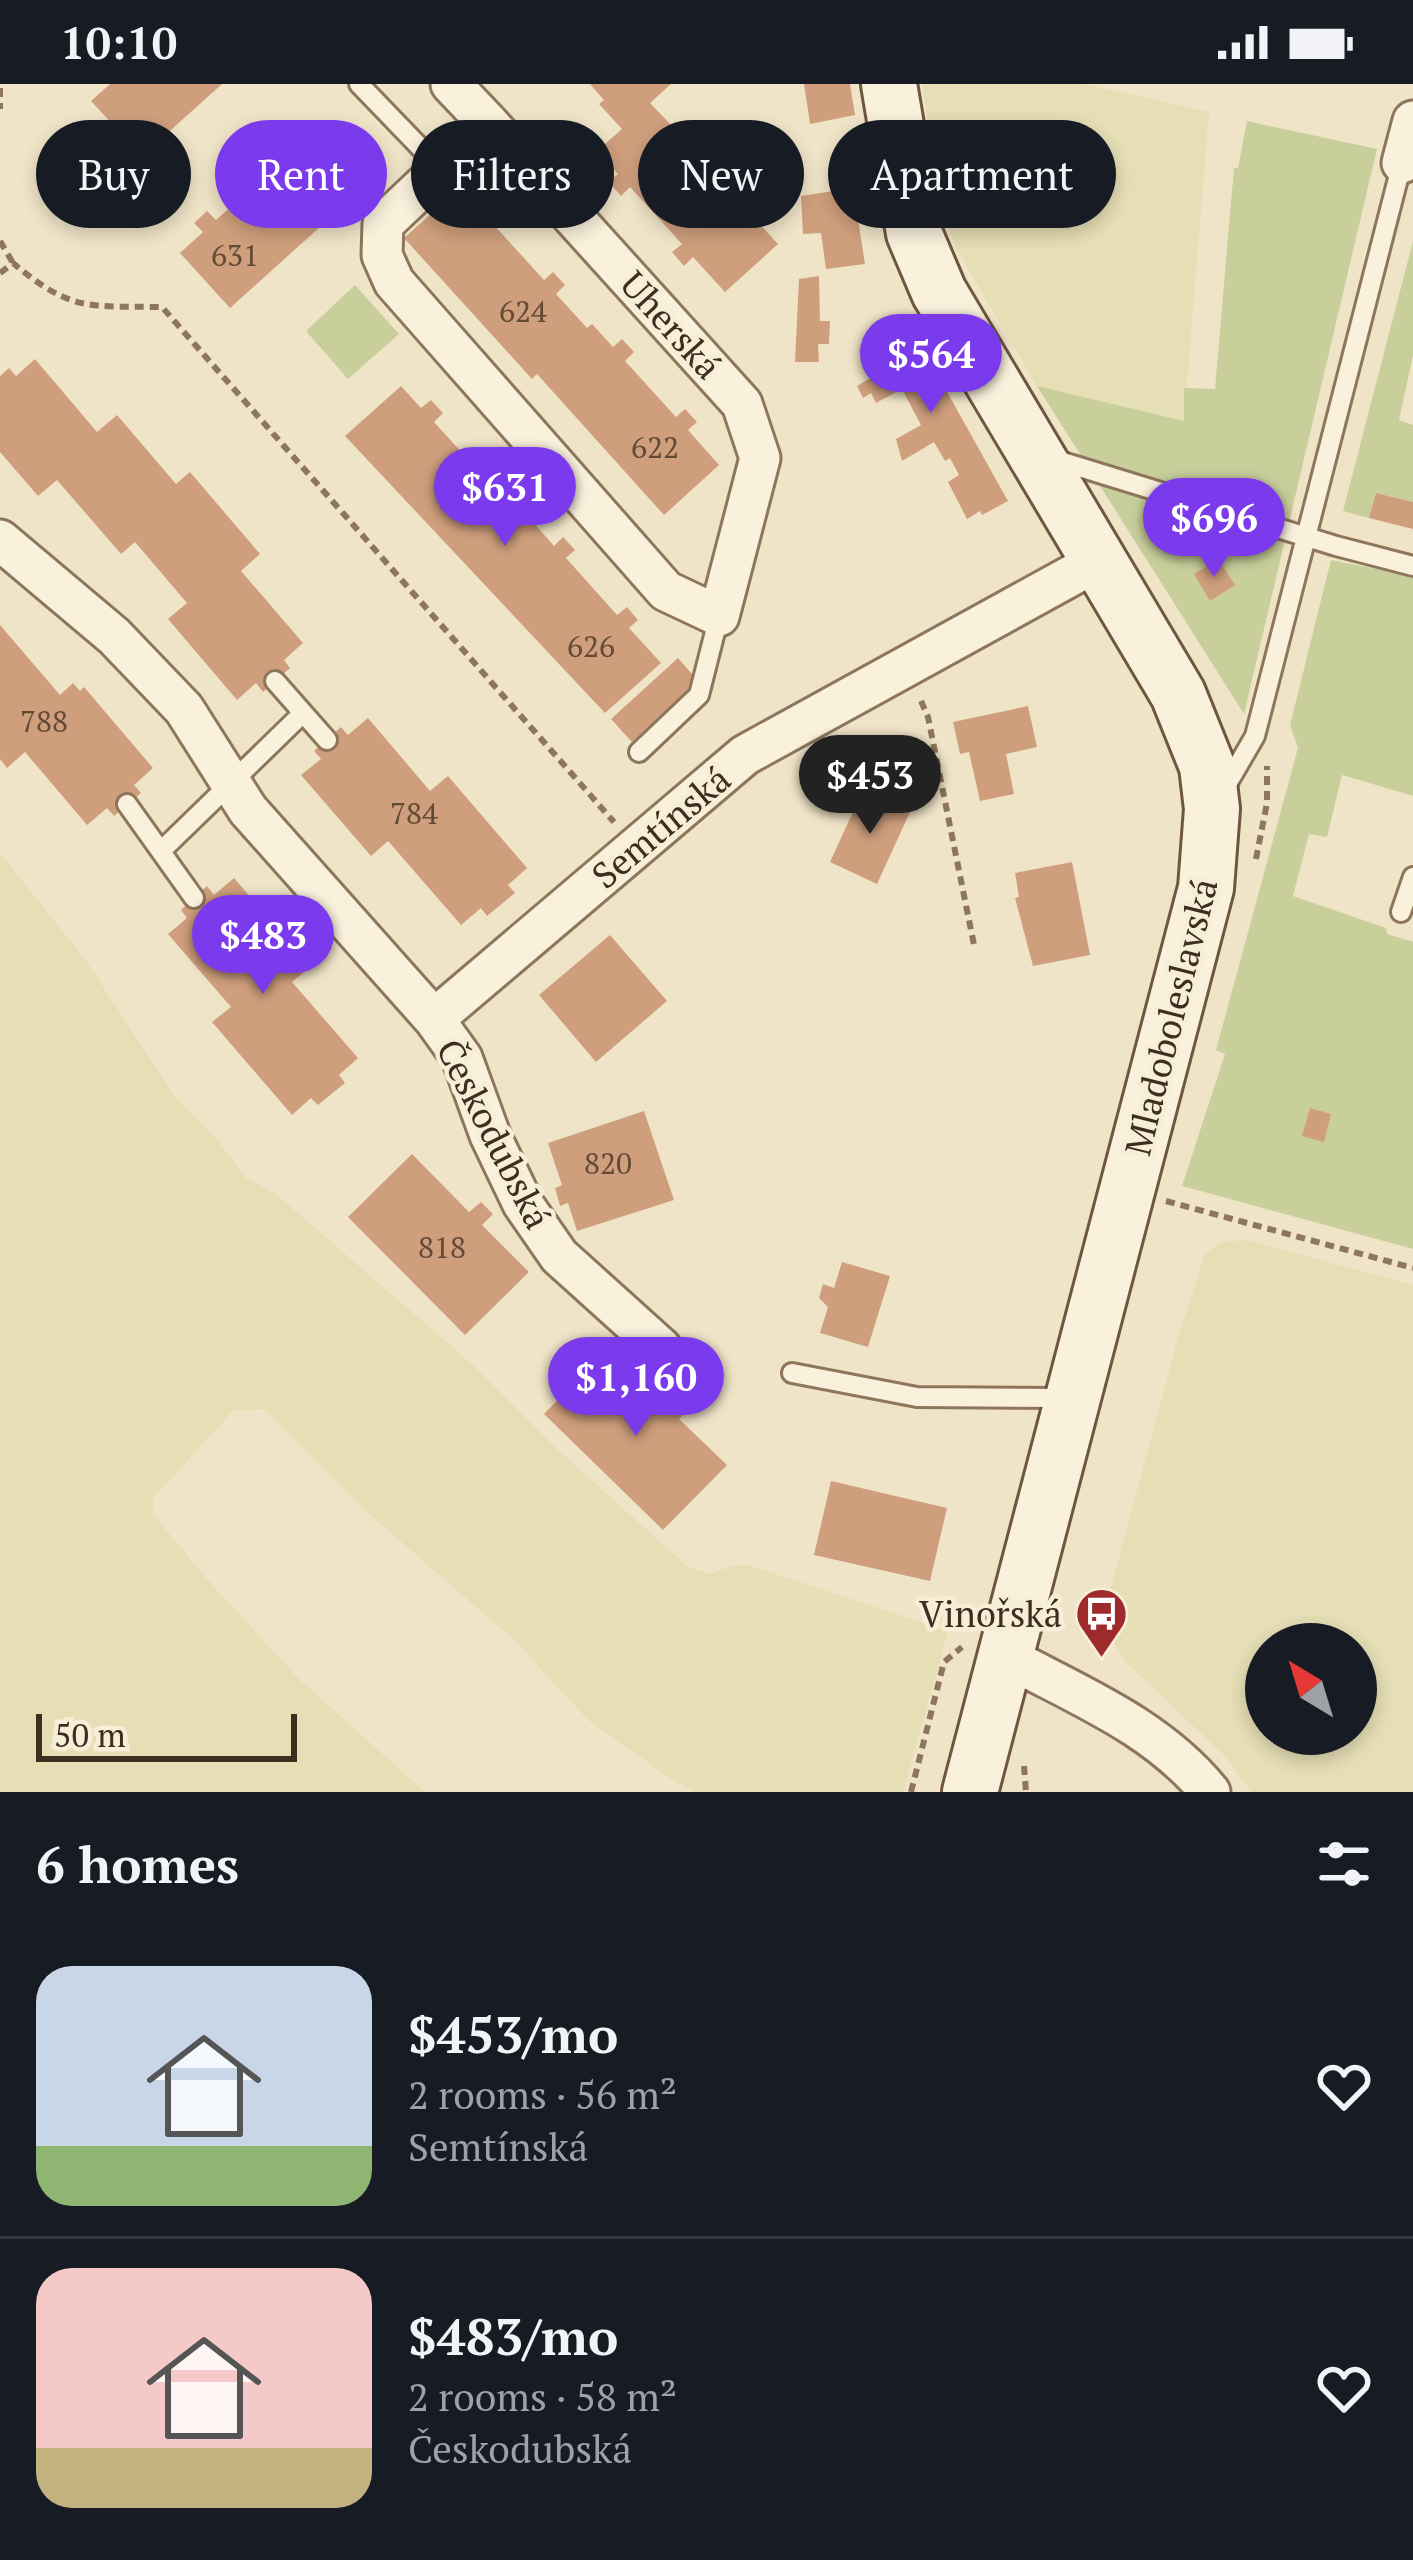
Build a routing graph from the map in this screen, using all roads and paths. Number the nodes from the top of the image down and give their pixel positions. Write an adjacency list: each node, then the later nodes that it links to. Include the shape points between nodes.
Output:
1 (359, 84): 8 (lane)
2 (451, 84): 6 (street, Uherská)
3 (889, 84): 15 (main road, Mladoboleslavská, via 914,233 939,292)
4 (0, 88): 5 (path)
5 (0, 109)
6 (485, 120)
7 (1413, 122): 9 (street)
8 (411, 138)
9 (1402, 164): 16 (lane)
10 (411, 197): 20 (street, via 382,224 382,256 394,282 666,591)
11 (583, 228): 20 (street, Uherská, via 742,404 760,458)
12 (0, 241): 13 (path)
13 (13, 263): 14 (path); 29 (path, via 73,304 162,308)
14 (0, 273)
15 (1034, 453): 16 (lane); 18 (main road, Mladoboleslavská)
16 (1304, 535): 19 (lane); 28 (lane, via 1255,736)
17 (0, 541): 26 (street, Českodubská, via 114,635 184,709)
18 (1098, 561): 21 (street, Semtínská); 28 (main road, Mladoboleslavská, via 1178,694 1208,766)
19 (1413, 566)
20 (719, 616): 25 (lane, via 699,694)
21 (906, 664): 29 (street, Semtínská, via 745,755); 34 (path, via 928,717)
22 (274, 681): 23 (lane)
23 (303, 713): 24 (lane); 26 (lane)
24 (326, 740)
25 (639, 752)
26 (231, 783): 30 (lane); 35 (street, Českodubská)
27 (128, 805): 30 (lane)
28 (1212, 809): 40 (main road, Mladoboleslavská, via 1206,888)
29 (636, 848): 35 (street, Semtínská)
30 (161, 851): 32 (lane)
31 (1413, 877): 33 (lane)
32 (194, 898)
33 (1401, 912)
34 (974, 945)
35 (434, 1019): 38 (street, Českodubská, via 462,1058 523,1204 560,1256)
36 (1166, 1201): 37 (path)
37 (1413, 1268)
38 (661, 1348)
39 (792, 1373): 40 (lane, via 916,1396)
40 (1073, 1398): 41 (main road, Mladoboleslavská)
41 (992, 1645): 42 (path, via 944,1662); 43 (main road, Mladoboleslavská); 44 (street, via 1130,1720)
42 (911, 1792)
43 (970, 1792)
44 (1210, 1792)

